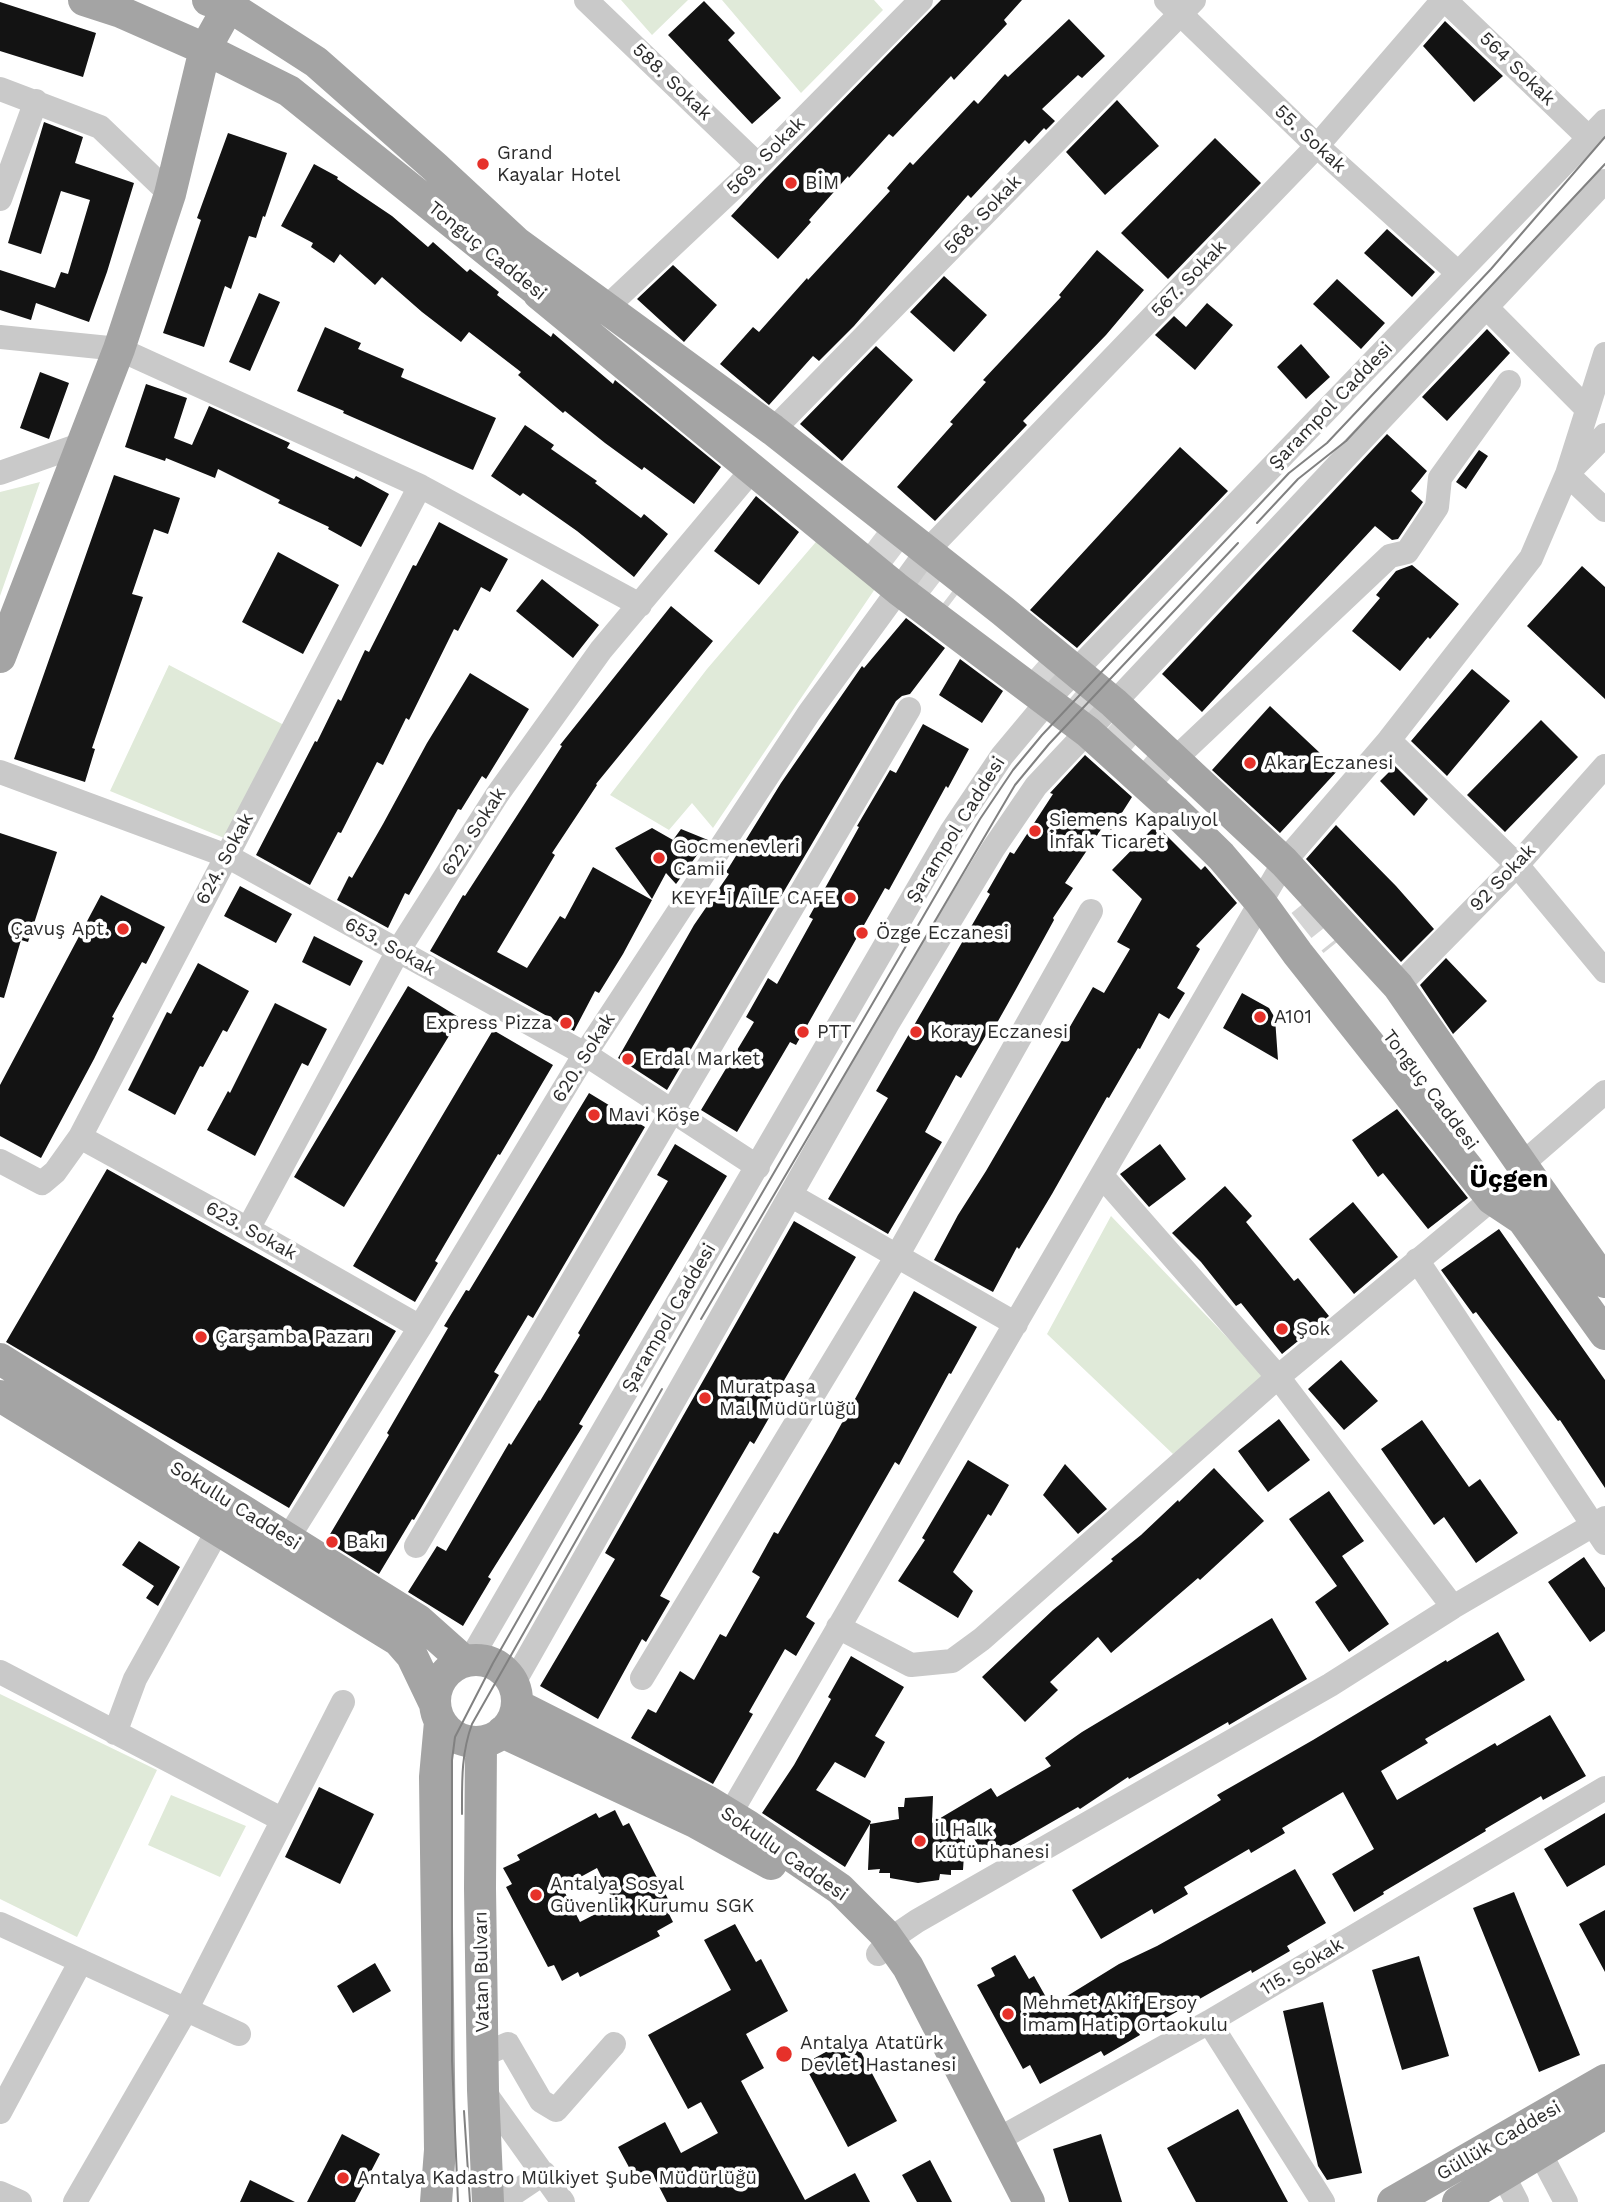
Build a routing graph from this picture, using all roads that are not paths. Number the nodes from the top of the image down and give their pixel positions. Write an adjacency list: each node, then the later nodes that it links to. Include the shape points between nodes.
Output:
1 (85, 0): 7 (main road, Tonguç Caddesi)
2 (1444, 0): 10 (street, 564 Sokak); 11 (street, 567. Sokak)
3 (591, 1): 12 (street, 588. Sokak)
4 (223, 2): 7 (main road); 19 (main road, via 316,62)
5 (913, 3): 12 (street, 569. Sokak)
6 (1180, 5): 11 (street, 55. Sokak); 25 (street, 568. Sokak)
7 (205, 49): 14 (main road); 17 (main road, Tonguç Caddesi, via 289,91)
8 (0, 89): 9 (street)
9 (36, 101): 14 (street, via 100,127); 15 (street)
10 (1597, 130): 16 (street, Şarampol Caddesi)
11 (1317, 146): 16 (street, 55. Sokak); 33 (street, 567. Sokak)
12 (758, 165): 19 (street, 569. Sokak)
13 (1605, 181): 18 (street)
14 (170, 194): 21 (main road)
15 (0, 199)
16 (1458, 273): 39 (street, Şarampol Caddesi)
17 (539, 294): 19 (main road, Tonguç Caddesi, via 872,538); 28 (main road)
18 (1487, 308): 24 (street); 41 (street)
19 (610, 320): 25 (main road)
20 (0, 337): 21 (street)
21 (119, 349): 27 (main road); 31 (street)
22 (1605, 354): 24 (street)
23 (1509, 382): 45 (street, via 1440,478 1437,507 1407,552 1390,556)
24 (1587, 409): 30 (street)
25 (773, 430): 33 (main road)
26 (1605, 435): 30 (street)
27 (85, 443): 29 (street); 37 (main road)
28 (752, 470): 34 (main road); 36 (street, 622. Sokak)
29 (0, 472)
30 (1567, 474): 32 (street); 44 (street, via 1531,558)
31 (420, 486): 36 (street); 48 (street, 624. Sokak)
32 (1605, 510)
33 (927, 551): 34 (street, 567. Sokak); 39 (main road)
34 (899, 590): 40 (main road); 57 (street, 620. Sokak, via 809,713)
35 (953, 601): 38 (main road)
36 (640, 605): 54 (street, 622. Sokak, via 601,650 497,795)
37 (0, 657)
38 (1035, 666)
39 (1075, 672): 40 (street, Şarampol Caddesi); 41 (main road)
40 (1048, 700): 43 (main road); 63 (street, Şarampol Caddesi, via 1002,756 951,832)
41 (1114, 703): 43 (street); 45 (main road)
42 (909, 709): 59 (street)
43 (1088, 732): 51 (main road, via 1221,856); 66 (street, via 1036,786 993,849 888,1023)
44 (1388, 740): 49 (street); 50 (street)
45 (1175, 759): 49 (main road)
46 (1605, 766): 50 (street, 92 Sokak)
47 (0, 772): 48 (street, 653. Sokak)
48 (227, 856): 54 (street, 653. Sokak); 60 (street, 624. Sokak)
49 (1284, 862): 51 (street); 53 (main road)
50 (1517, 865): 55 (street); 56 (street, 92 Sokak)
51 (1261, 902): 53 (main road); 64 (street)
52 (1091, 911): 70 (street)
53 (1325, 944): 56 (main road); 65 (main road, Tonguç Caddesi, via 1380,997 1506,1167); 67 (main road); 68 (main road, Tonguç Caddesi)
54 (398, 951): 57 (street, 653. Sokak); 69 (street, 622. Sokak)
55 (1605, 971)
56 (1398, 986): 62 (main road)
57 (585, 1054): 59 (street, 653. Sokak); 74 (street, 620. Sokak)
58 (1605, 1092): 62 (street)
59 (671, 1110): 63 (street, 653. Sokak); 82 (street)
60 (80, 1137): 61 (street, 624. Sokak, via 42,1183); 69 (street, 623. Sokak)
61 (0, 1161)
62 (1521, 1165): 65 (main road)
63 (758, 1167): 85 (street, Şarampol Caddesi)
64 (1102, 1177): 73 (street); 77 (street)
65 (1541, 1192): 72 (main road, Tonguç Caddesi)
66 (792, 1196): 70 (street); 90 (street)
67 (1492, 1199): 68 (main road); 71 (street)
68 (1522, 1219): 75 (main road, Tonguç Caddesi)
69 (248, 1229): 74 (street, 623. Sokak)
70 (897, 1256): 73 (street); 87 (street)
71 (1417, 1260): 77 (street); 79 (street)
72 (1605, 1282)
73 (1016, 1324): 84 (street)
74 (420, 1327): 81 (street, 620. Sokak)
75 (1605, 1334)
76 (0, 1359): 81 (main road, Sokullu Caddesi)
77 (1278, 1377): 83 (street); 84 (street, via 952,1661 911,1665)
78 (0, 1396): 80 (main road, Sokullu Caddesi)
79 (1601, 1529): 83 (street)
80 (218, 1530): 89 (main road, Sokullu Caddesi, via 398,1640 412,1656); 91 (street, via 135,1679)
81 (288, 1538): 85 (main road, Sokullu Caddesi, via 418,1620)
82 (416, 1546)
83 (1453, 1607): 96 (street, via 1330,1685 929,1914)
84 (838, 1627): 94 (street)
85 (467, 1661): 89 (main road, via 442,1677 436,1689); 90 (main road, via 493,1663 503,1670)
86 (0, 1672): 91 (street)
87 (642, 1678)
88 (343, 1702): 93 (street)
89 (437, 1712): 90 (main road, via 455,1737 466,1741); 114 (main road, via 440,2150)
90 (503, 1716): 94 (main road, Sokullu Caddesi, via 695,1822); 102 (main road, Vatan Bulvarı, via 480,1888)
91 (115, 1733): 93 (street)
92 (1605, 1788): 99 (street, 115. Sokak)
93 (283, 1820): 98 (street)
94 (727, 1827): 96 (main road, Sokullu Caddesi, via 840,1889)
95 (0, 1924): 97 (street)
96 (883, 1947): 107 (main road, Sokullu Caddesi, via 908,1967); 118 (main road, Sokullu Caddesi)
97 (81, 1961): 98 (street); 105 (street)
98 (186, 2010): 100 (street); 113 (street)
99 (1209, 2022): 107 (street, 115. Sokak); 120 (street)
100 (239, 2034)
101 (614, 2045): 102 (street, via 556,2110 541,2101 508,2044)
102 (483, 2055): 104 (main road, Vatan Bulvarı)
103 (1605, 2080): 121 (main road, Güllük Caddesi)
104 (483, 2090): 109 (street); 115 (main road, Vatan Bulvarı)
105 (0, 2112)
106 (1605, 2113): 108 (main road, Güllük Caddesi)
107 (997, 2140): 119 (main road, Sokullu Caddesi)
108 (1539, 2153): 110 (main road, Güllük Caddesi); 123 (street)
109 (544, 2173): 116 (street); 117 (street)
110 (1510, 2189): 122 (main road, Güllük Caddesi)
111 (0, 2193): 112 (street)
112 (20, 2202)
113 (75, 2202)
114 (436, 2202)
115 (488, 2202)
116 (501, 2202)
117 (563, 2202)
118 (1011, 2202)
119 (1029, 2202)
120 (1323, 2202)
121 (1393, 2202)
122 (1458, 2202)
123 (1566, 2202)

